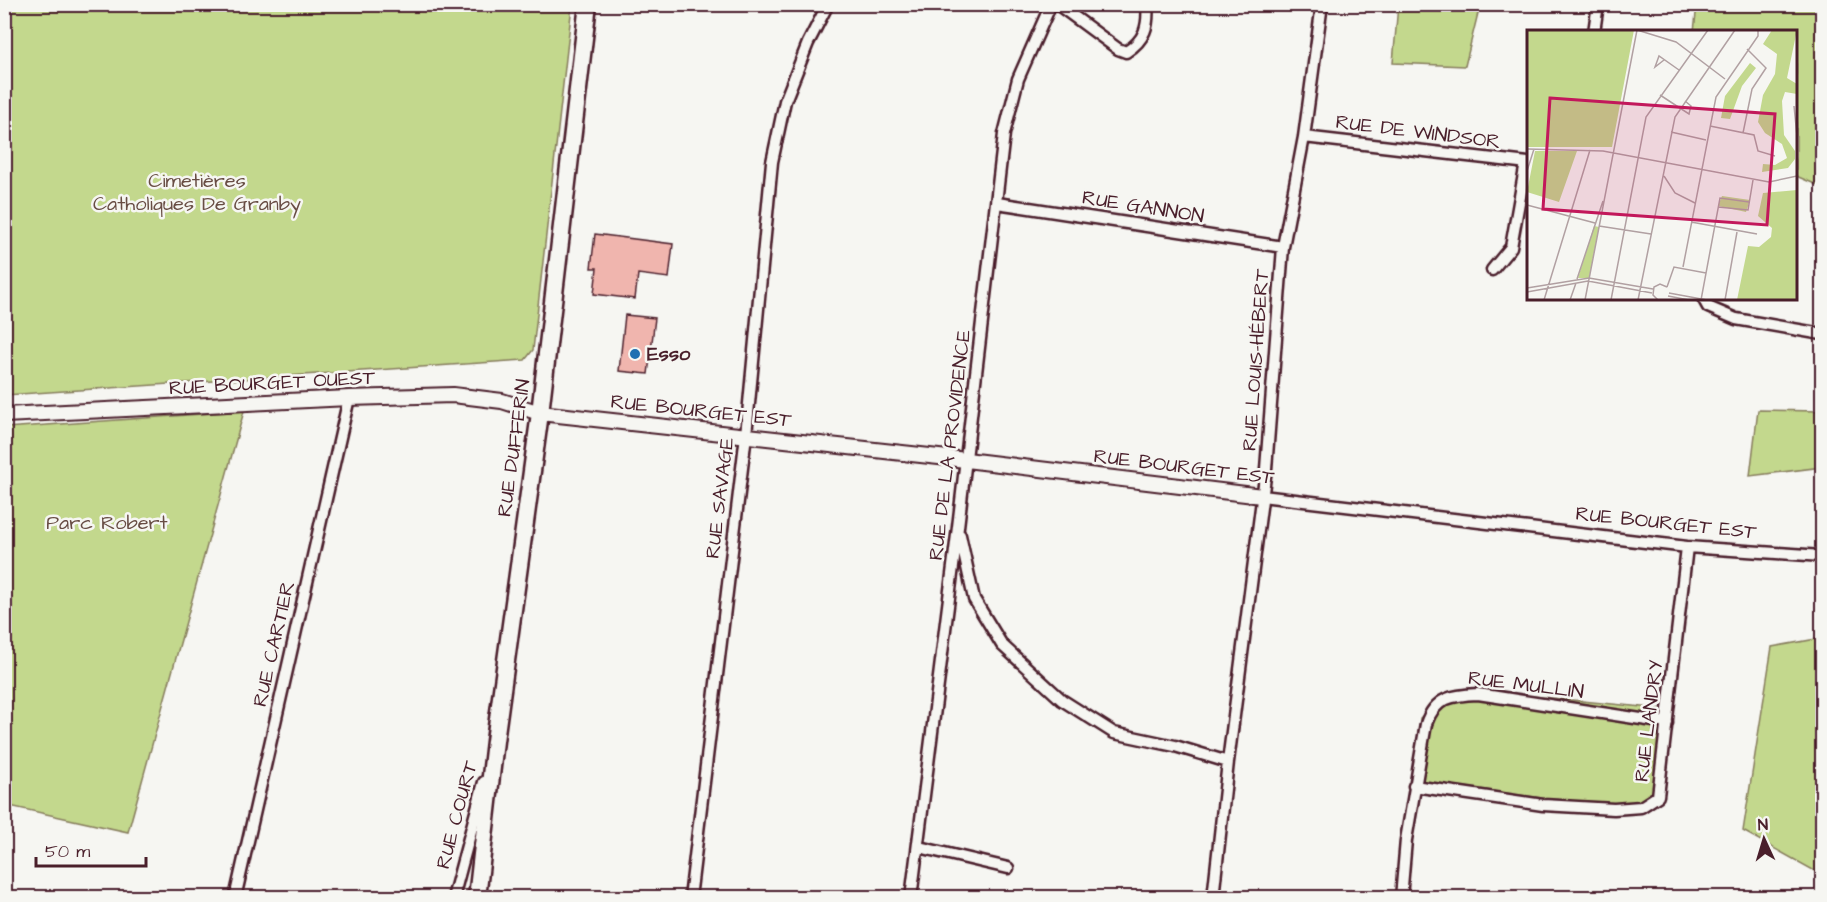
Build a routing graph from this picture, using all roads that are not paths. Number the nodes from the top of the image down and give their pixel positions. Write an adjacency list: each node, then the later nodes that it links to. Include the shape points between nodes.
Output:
1 (588, 4): 17 (main road, RUE DUFFERIN)
2 (828, 4): 19 (street, RUE SAVAGE, via 785,101 772,162)
3 (1051, 4): 11 (street, RUE DE LA PROVIDENCE, via 1018,79 1004,134)
4 (1057, 4): 5 (street, via 1126,52 1141,41 1146,31)
5 (1147, 4)
6 (1322, 4): 9 (street, RUE LOUIS-HÉBERT)
7 (1598, 4): 8 (street)
8 (1594, 30)
9 (1304, 137): 10 (street, RUE DE WINDSOR); 12 (street, RUE LOUIS-HÉBERT)
10 (1527, 163): 13 (street, via 1511,247)
11 (997, 203): 12 (street, RUE GANNON); 20 (street, RUE DE LA PROVIDENCE)
12 (1283, 247): 21 (street, RUE LOUIS-HÉBERT)
13 (1492, 270)
14 (1704, 300): 15 (street, via 1708,307 1737,319)
15 (1822, 334)
16 (350, 398): 17 (street, RUE BOURGET OUEST, via 453,395 502,401); 18 (street, RUE BOURGET OUEST); 31 (street, RUE CARTIER)
17 (540, 413): 19 (street, RUE BOURGET EST); 26 (main road, RUE DUFFERIN)
18 (4, 415)
19 (746, 435): 20 (street, RUE BOURGET EST); 34 (street, RUE SAVAGE)
20 (966, 460): 21 (street, RUE BOURGET EST); 22 (street, RUE DE LA PROVIDENCE)
21 (1262, 496): 23 (street, RUE BOURGET EST); 27 (street, RUE LOUIS-HÉBERT)
22 (958, 526): 27 (street, via 974,599 1002,645 1062,700 1114,733); 29 (street, RUE DE LA PROVIDENCE)
23 (1687, 547): 24 (street, RUE BOURGET EST); 25 (street, RUE LANDRY)
24 (1822, 556)
25 (1667, 723): 28 (street, RUE MULLIN, via 1478,694 1455,695 1429,713); 28 (street, RUE LANDRY, via 1658,796 1641,807 1543,805)
26 (495, 741): 32 (street, RUE COURT); 33 (main road, RUE DUFFERIN)
27 (1228, 762): 36 (street, RUE LOUIS-HÉBERT)
28 (1414, 786): 37 (street, RUE MULLIN)
29 (918, 847): 30 (street); 35 (street, RUE DE LA PROVIDENCE)
30 (1008, 868)
31 (235, 897)
32 (453, 897)
33 (477, 897)
34 (690, 897)
35 (911, 897)
36 (1214, 897)
37 (1401, 897)

